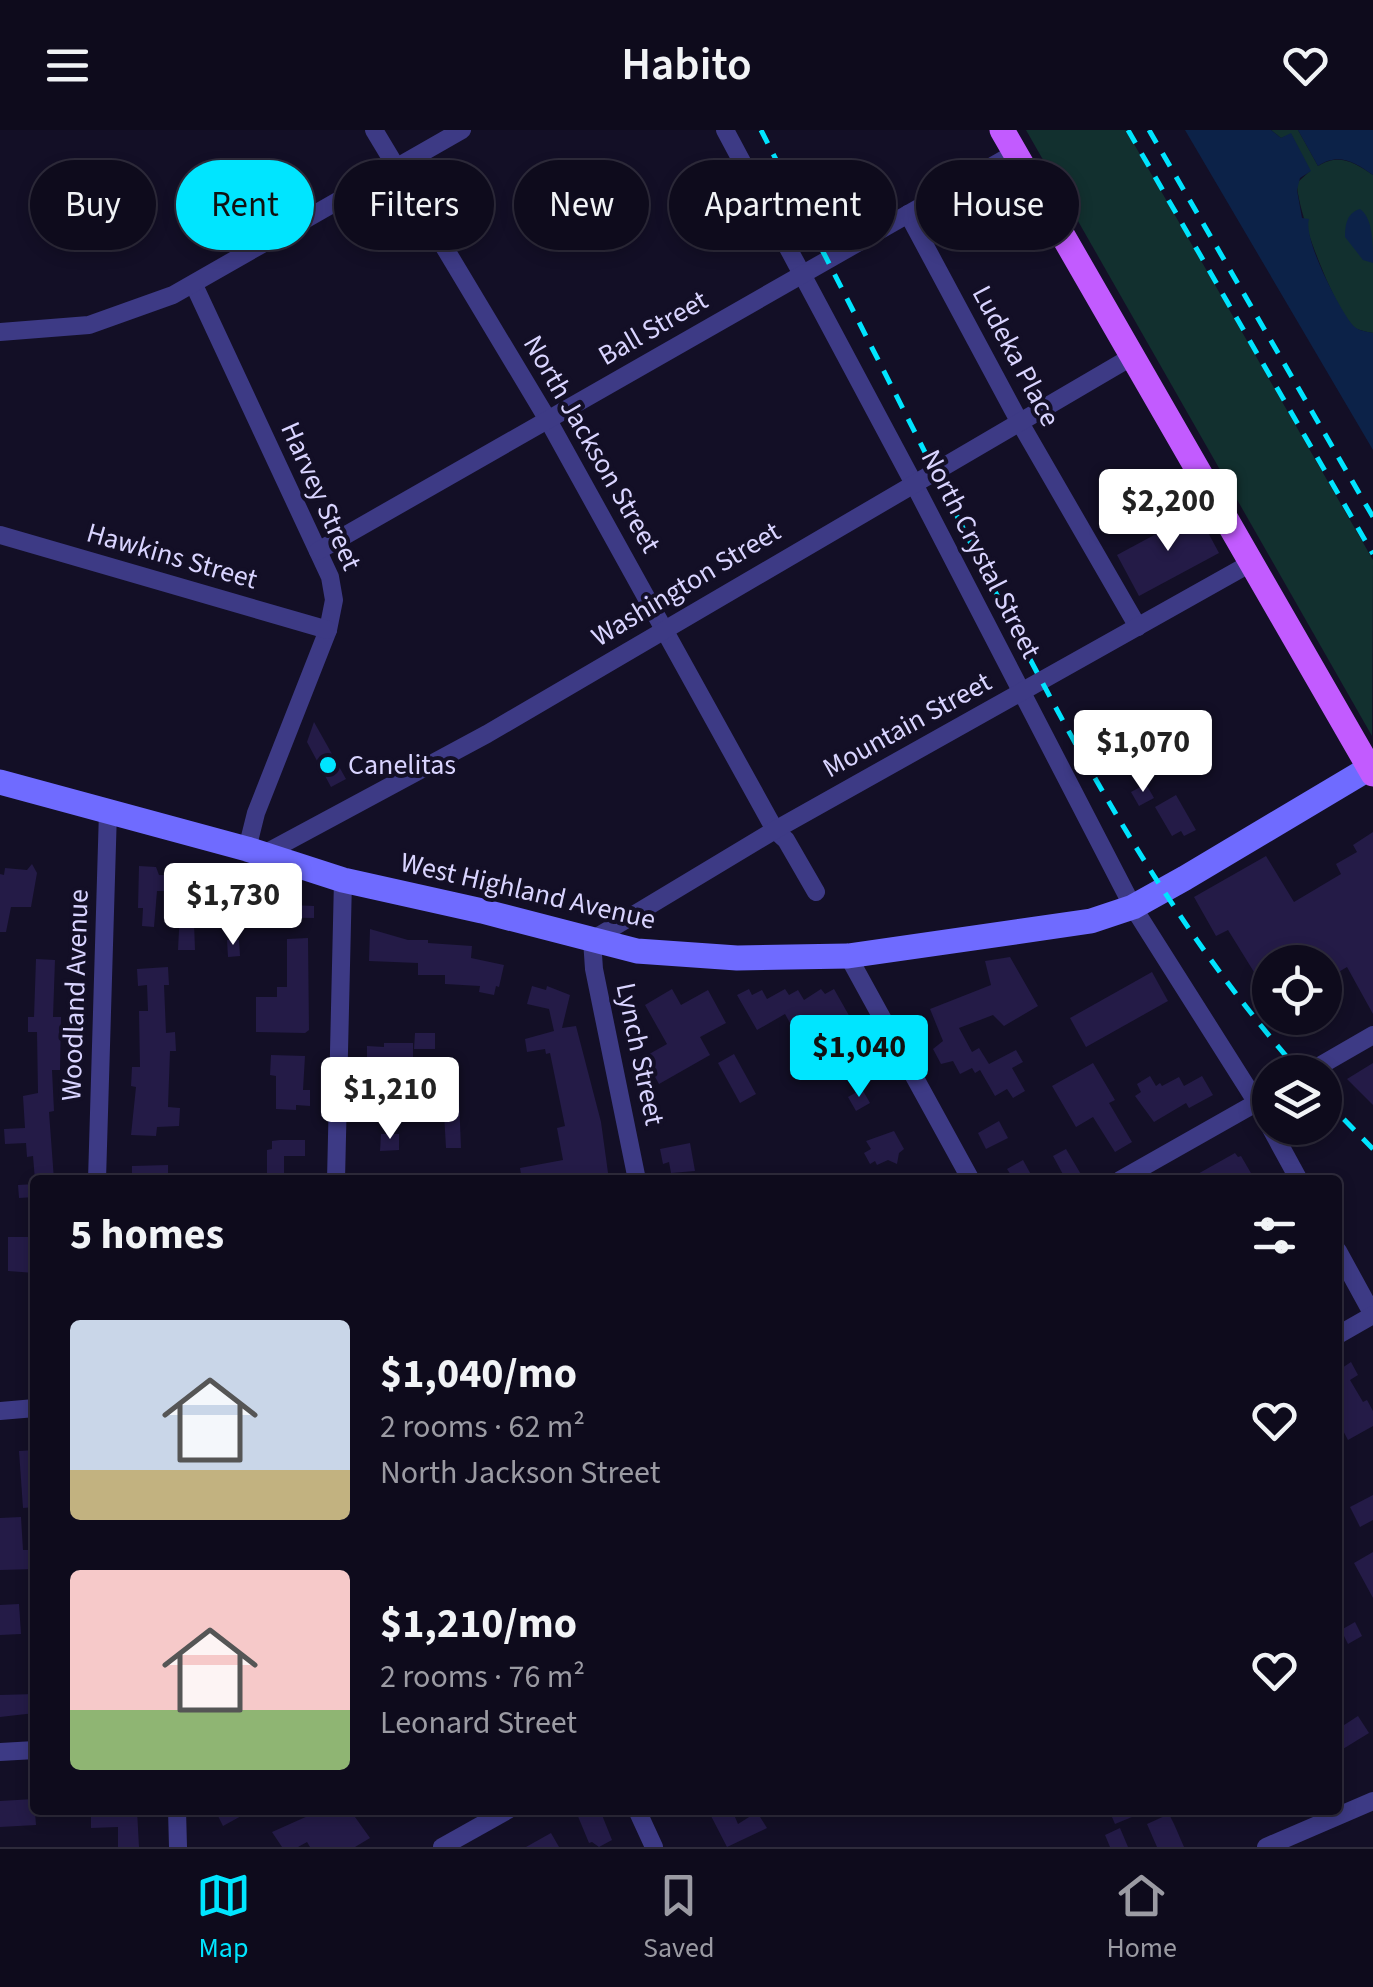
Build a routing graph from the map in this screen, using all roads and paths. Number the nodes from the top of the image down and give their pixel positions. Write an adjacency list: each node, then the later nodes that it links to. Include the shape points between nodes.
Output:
1 (374, 130): 5 (street, North Jackson Street)
2 (462, 130): 6 (street)
3 (724, 130): 10 (street, North Crystal Street)
4 (1008, 141): 8 (street, Ball Street); 13 (main road)
5 (391, 160)
6 (410, 160)
7 (334, 204): 11 (street)
8 (908, 214): 10 (street, Ball Street); 15 (street, Ludeka Place)
9 (445, 250): 14 (street, North Jackson Street)
10 (801, 272): 14 (street, Ball Street); 16 (street, North Crystal Street)
11 (194, 285): 12 (street, via 90,325); 18 (street, Harvey Street)
12 (0, 332)
13 (1133, 356): 15 (street, Washington Street); 19 (main road)
14 (548, 420): 18 (street, Ball Street); 21 (street, North Jackson Street)
15 (1019, 422): 16 (street, Washington Street); 20 (street, Ludeka Place)
16 (913, 482): 21 (street, Washington Street); 23 (street, North Crystal Street)
17 (0, 535): 22 (street, Hawkins Street)
18 (318, 550): 22 (street, Harvey Street, via 334,600)
19 (1251, 563): 20 (street, Mountain Street); 24 (main road)
20 (1138, 627): 23 (street, Mountain Street)
21 (665, 628): 27 (street, North Jackson Street); 28 (street, Washington Street, via 488,734)
22 (328, 630): 28 (street, Harvey Street, via 256,813)
23 (1022, 692): 27 (street, Mountain Street); 31 (street, North Crystal Street)
24 (1372, 769): 31 (main road, West Highland Avenue)
25 (0, 782): 26 (main road, West Highland Avenue)
26 (108, 811): 28 (main road, West Highland Avenue); 39 (street, Woodland Avenue)
27 (775, 830): 30 (street, North Jackson Street); 32 (street, Mountain Street)
28 (256, 851): 29 (main road, West Highland Avenue)
29 (344, 880): 32 (main road, West Highland Avenue); 40 (street)
30 (816, 892)
31 (1133, 907): 33 (main road, West Highland Avenue, via 1092,920); 36 (street, North Crystal Street)
32 (592, 940): 33 (main road, West Highland Avenue, via 637,951 737,958); 41 (street, Lynch Street)
33 (848, 956): 42 (street)
34 (1373, 1035): 35 (street)
35 (1338, 1055)
36 (1252, 1083)
37 (1252, 1105): 43 (street)
38 (1283, 1145): 44 (street, North Crystal Street)
39 (97, 1175)
40 (336, 1175)
41 (636, 1175)
42 (968, 1175)
43 (1129, 1175)
44 (1297, 1175)
45 (1342, 1258): 46 (street)
46 (1373, 1315): 47 (street)
47 (1342, 1333)
48 (30, 1408): 49 (street)
49 (0, 1411)
50 (30, 1750): 51 (street)
51 (0, 1752)
52 (1373, 1800): 53 (street)
53 (1342, 1810)
54 (176, 1815): 58 (street)
55 (499, 1815): 59 (street)
56 (639, 1815): 60 (street)
57 (1330, 1815): 61 (street)
58 (178, 1847)
59 (442, 1847)
60 (654, 1847)
61 (1266, 1847)

